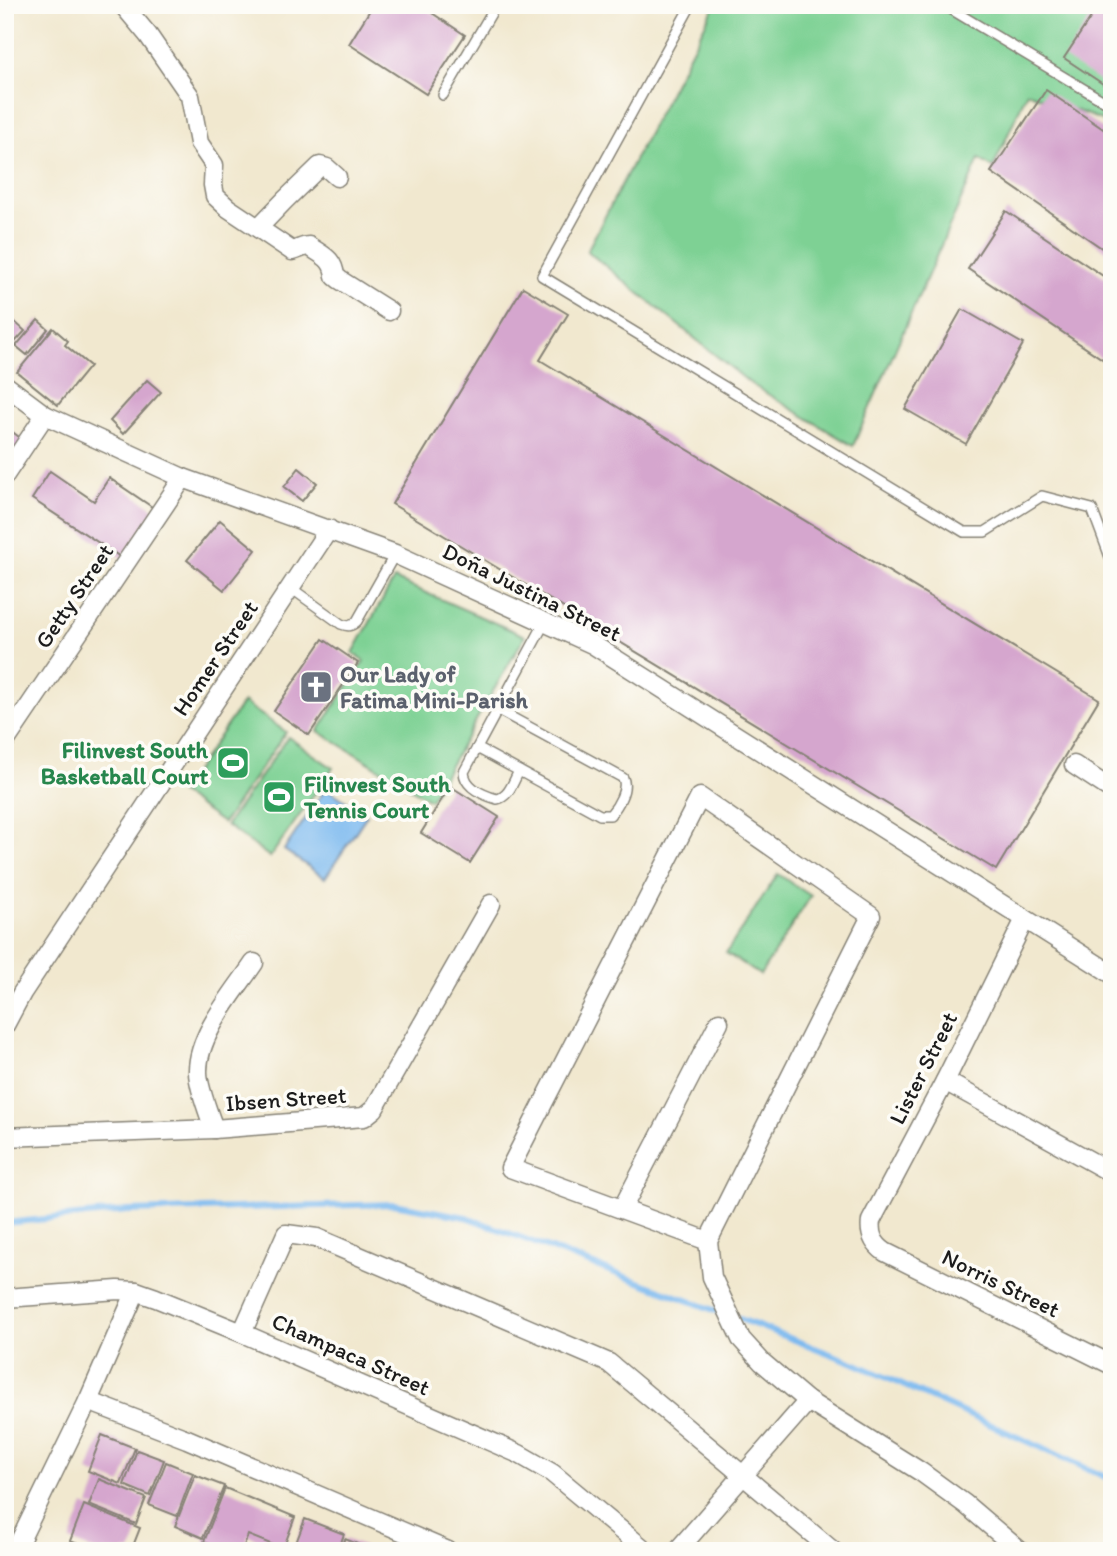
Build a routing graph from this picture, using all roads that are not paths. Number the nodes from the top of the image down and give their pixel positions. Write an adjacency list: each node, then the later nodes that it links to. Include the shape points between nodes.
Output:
1 (123, 5): 8 (street, via 190,96 199,144 214,165 215,196)
2 (496, 5): 5 (lane)
3 (691, 5): 16 (lane, via 542,276 964,532 985,532 1042,496 1092,509)
4 (944, 5): 6 (lane)
5 (443, 95)
6 (1112, 106)
7 (338, 177): 8 (street, via 320,166)
8 (258, 228): 9 (street, via 292,251 309,246 335,266 335,276)
9 (389, 311)
10 (5, 385): 11 (street, Doña Justina Street)
11 (45, 415): 12 (street); 13 (street, Doña Justina Street)
12 (5, 475)
13 (183, 478): 14 (street, Doña Justina Street); 20 (street, Getty Street)
14 (330, 529): 15 (street, Doña Justina Street); 17 (street, Homer Street)
15 (395, 554): 17 (lane, via 357,621 347,627); 18 (street, Doña Justina Street)
16 (1110, 557)
17 (291, 588): 30 (street, Homer Street, via 22,993)
18 (545, 622): 19 (lane); 26 (street, Doña Justina Street, via 593,644)
19 (498, 710): 21 (lane); 23 (lane, via 619,775 625,787 614,811 605,816)
20 (5, 742)
21 (477, 748): 23 (lane); 23 (lane, via 464,772 469,786 502,799)
22 (1074, 765): 24 (street)
23 (519, 771)
24 (1112, 790)
25 (491, 904): 32 (street, Ibsen Street, via 370,1114)
26 (1025, 919): 28 (street, Doña Justina Street); 31 (street, Lister Street)
27 (254, 963): 32 (street, via 199,1051 197,1074)
28 (1112, 974)
29 (719, 1022): 35 (street)
30 (5, 1026)
31 (945, 1081): 34 (street); 36 (street, Lister Street, via 871,1222)
32 (214, 1129): 33 (street, Ibsen Street)
33 (5, 1137)
34 (1112, 1173)
35 (622, 1209): 37 (street); 37 (street, via 510,1168 700,797 871,916)
36 (872, 1239): 41 (street, Norris Street, via 885,1252)
37 (708, 1241): 43 (street, via 712,1277 741,1339)
38 (136, 1291): 39 (street, Champaca Street); 40 (street, Champaca Street); 42 (street)
39 (5, 1297)
40 (242, 1333): 44 (street, via 286,1234 317,1238 609,1363); 47 (street, Champaca Street, via 519,1454 552,1473)
41 (1112, 1365)
42 (88, 1401): 45 (street); 46 (street)
43 (808, 1401): 44 (street); 50 (street, via 921,1472)
44 (743, 1475): 48 (street); 49 (street)
45 (15, 1551)
46 (448, 1551)
47 (646, 1551)
48 (677, 1551)
49 (833, 1551)
50 (1020, 1551)

